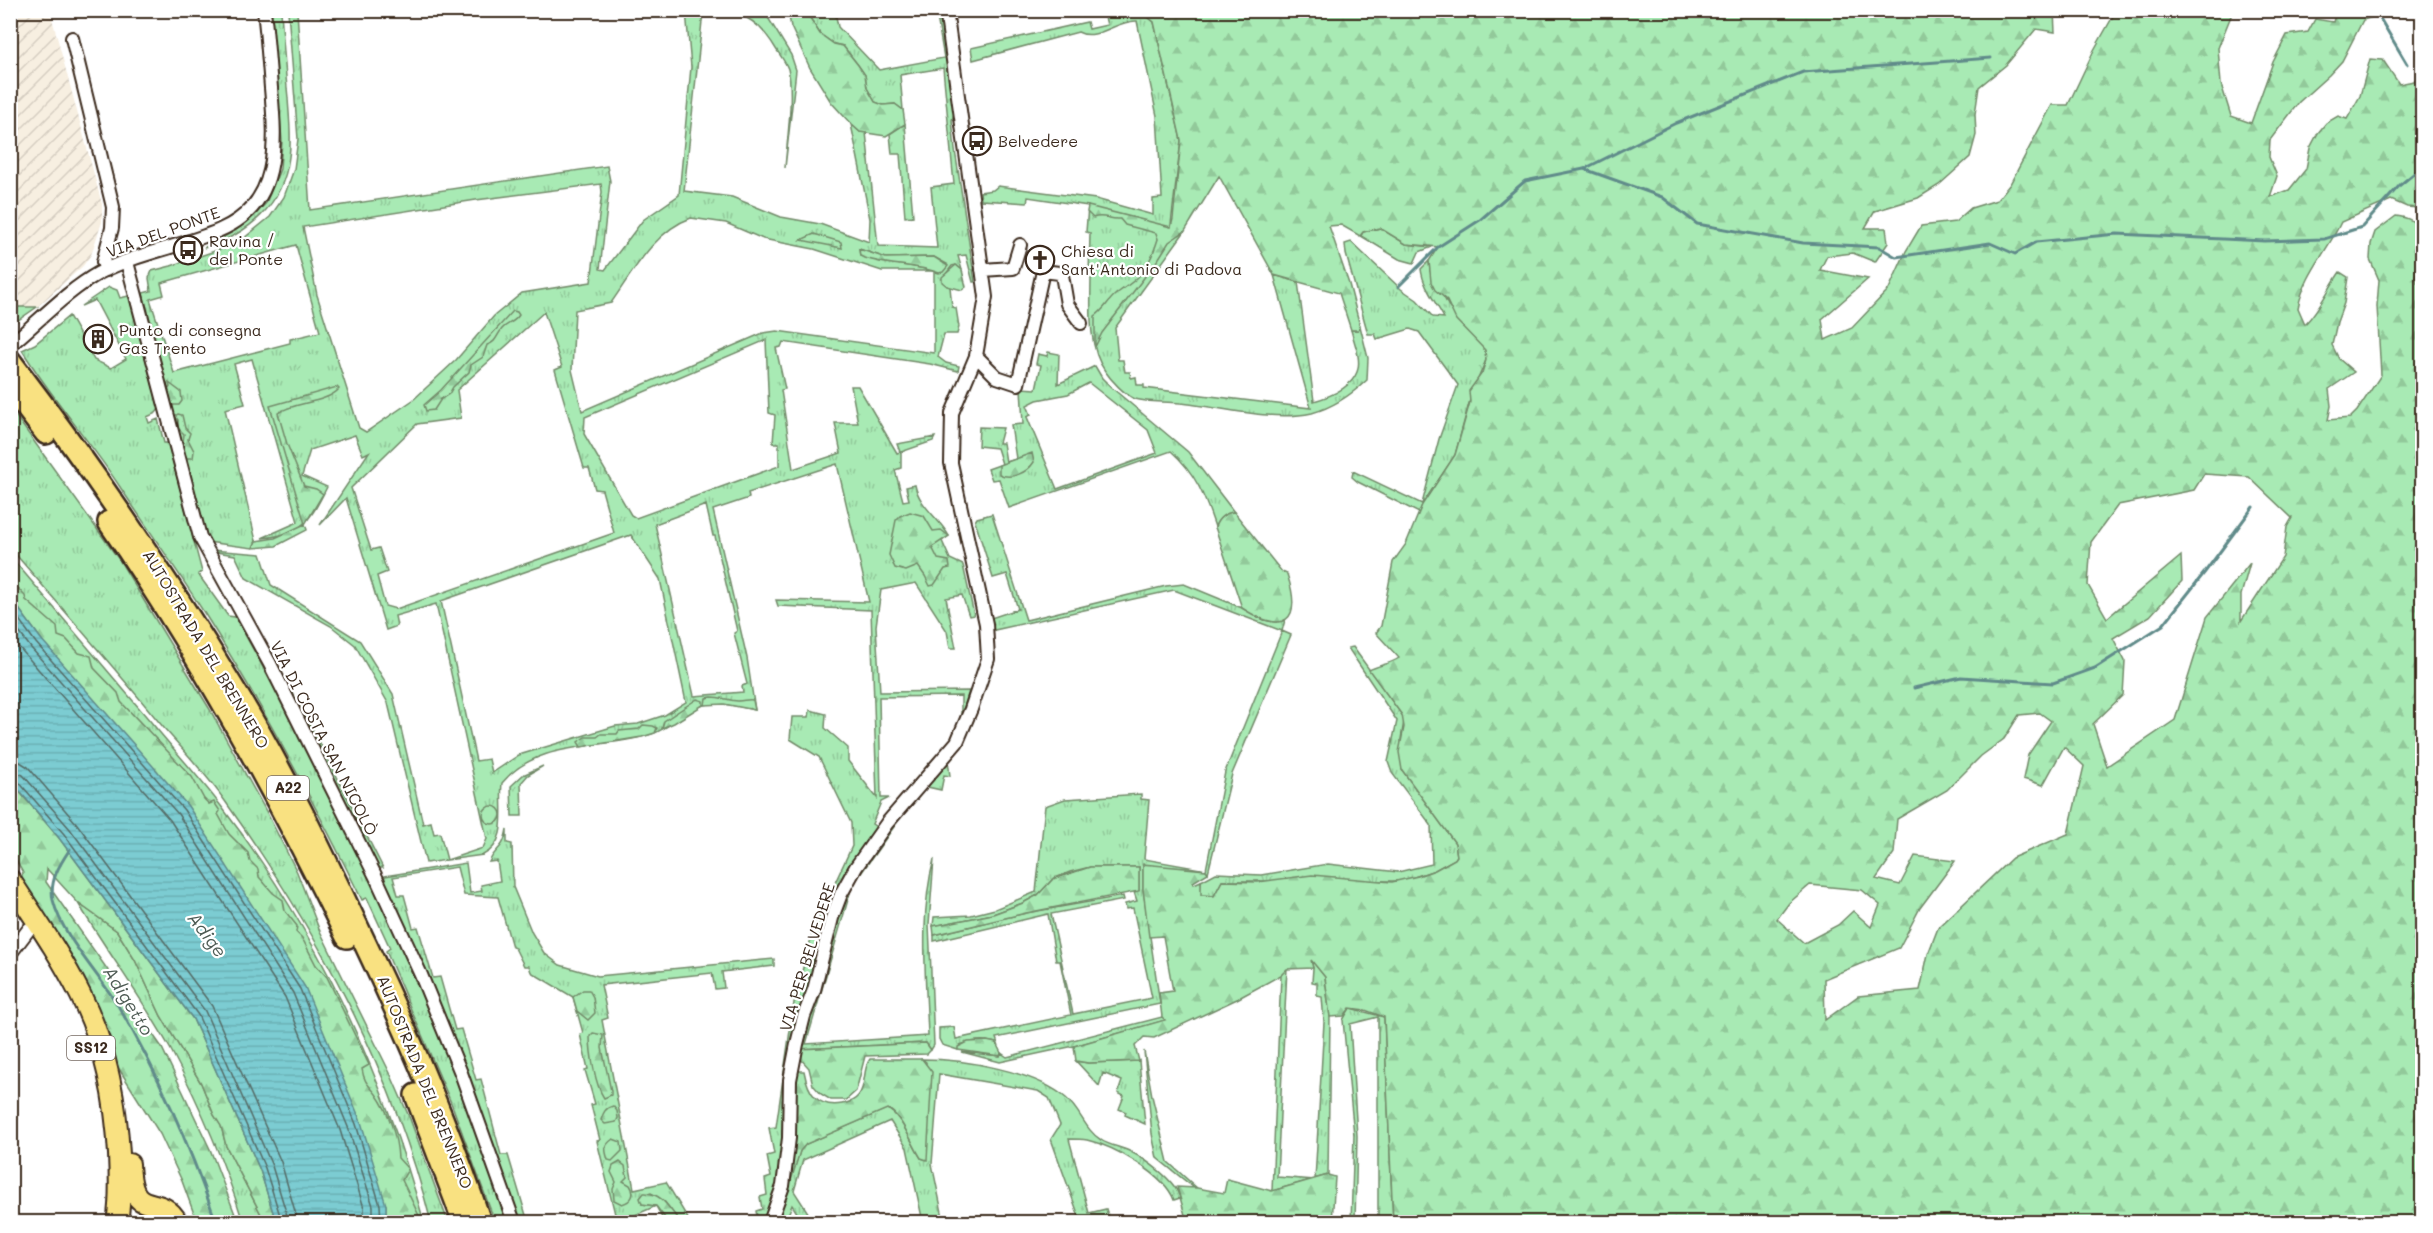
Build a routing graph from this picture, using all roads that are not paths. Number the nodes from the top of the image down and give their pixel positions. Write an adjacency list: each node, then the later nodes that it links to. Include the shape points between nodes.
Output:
1 (264, 10): 5 (street, VIA DEL PONTE, via 274,146 266,185 251,207 232,224)
2 (946, 10): 7 (street, VIA PER BELVEDERE)
3 (72, 38): 6 (street, via 113,207 103,262)
4 (1020, 245): 7 (street, via 1013,268)
5 (127, 262): 6 (street, VIA DEL PONTE); 22 (street, VIA DI COSTA SAN NICOLÒ, via 204,546 270,664 380,885 461,1073)
6 (106, 270): 9 (street, VIA DEL PONTE, via 67,296)
7 (982, 270): 10 (street, VIA PER BELVEDERE, via 986,297)
8 (1081, 323): 10 (street, via 1067,304 1062,275 1043,271 1018,384 997,377)
9 (10, 345)
10 (976, 356): 23 (street, VIA PER BELVEDERE, via 952,413 950,444 956,496 986,624 988,659 957,742 886,823 841,894 797,1044 790,1080 783,1186)
11 (10, 361): 12 (highway, AUTOSTRADA DEL BRENNERO / A22)
12 (20, 390): 20 (highway, AUTOSTRADA DEL BRENNERO / A22, via 122,540 234,719 308,858 387,1021); 21 (highway, AUTOSTRADA DEL BRENNERO / A22, via 139,540 235,690 320,848 399,1013)
13 (10, 879): 17 (highway, SS12, via 81,994 98,1037)
14 (10, 898): 15 (highway, SS12)
15 (29, 929): 16 (street); 18 (highway, SS12, via 89,1040 102,1100 109,1174)
16 (10, 954)
17 (114, 1099): 18 (highway, SS12, via 120,1172); 19 (highway, via 128,1128 130,1186 135,1196 160,1207)
18 (107, 1221)
19 (177, 1222)
20 (464, 1222)
21 (480, 1222)
22 (514, 1222)
23 (770, 1222)

